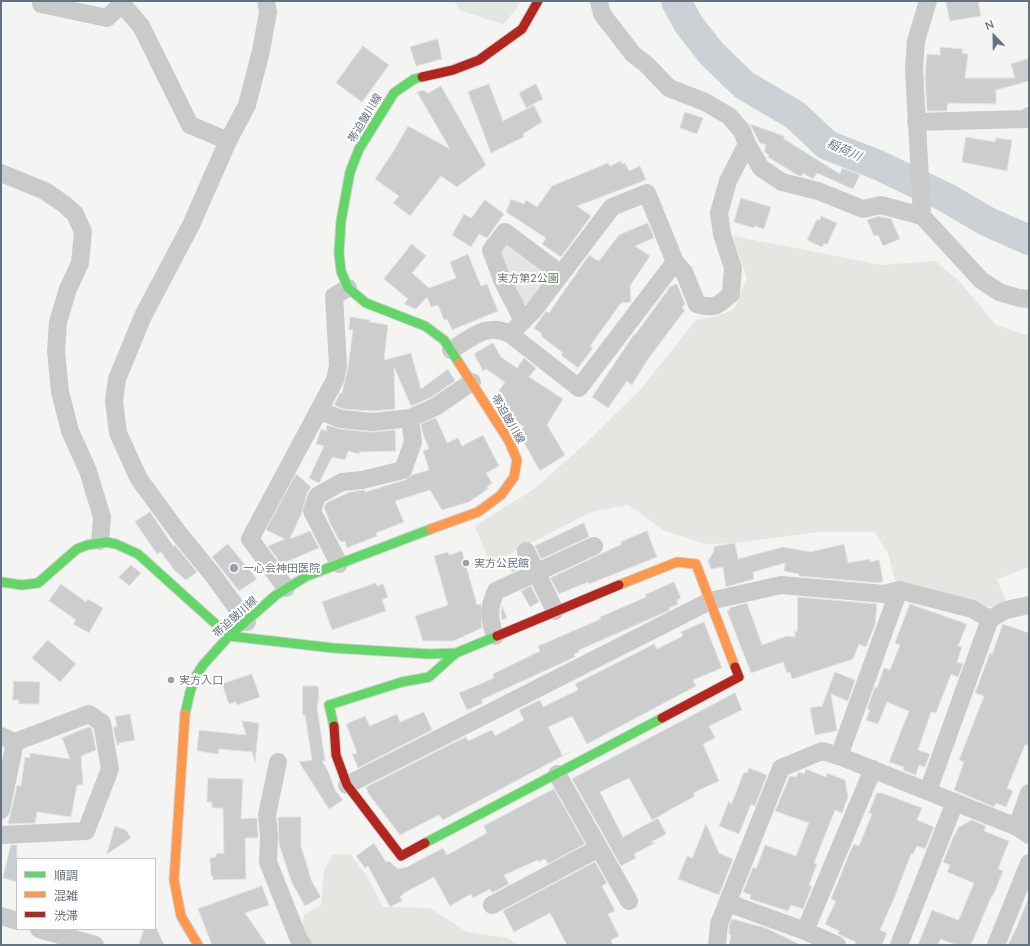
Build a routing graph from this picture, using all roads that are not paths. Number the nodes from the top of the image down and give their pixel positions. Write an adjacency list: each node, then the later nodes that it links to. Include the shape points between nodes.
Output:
1 (266, 1): 8 (street, via 268,12 247,105)
2 (538, 1): 14 (street, 帯迫皷川線, via 522,28 479,60 453,70 414,79 394,93 360,149 350,172 340,221 339,253 341,271)
3 (599, 1): 9 (street, via 602,14 633,54 669,88 705,102 729,116 742,131)
4 (928, 1): 7 (street, via 916,41)
5 (41, 4): 8 (street, via 107,18 122,4 141,26 190,126)
6 (1029, 116): 7 (street, via 1025,119)
7 (916, 122): 11 (street)
8 (228, 141): 34 (street, via 191,224 143,316 123,361 114,401 118,433 139,478)
9 (747, 144): 11 (street, via 761,168 782,182 818,191 863,209 881,205); 12 (street, via 728,181 719,213 722,234 733,268 731,294 722,302 710,307 697,304 684,272)
10 (1, 173): 22 (street, via 45,191 64,204 75,214 83,232 80,263 68,289 58,322 56,351 60,392 70,431 88,471 101,512)
11 (922, 212): 15 (street, via 981,280 999,292)
12 (675, 262): 13 (street, via 648,193 612,207); 17 (street, via 579,388)
13 (561, 274): 16 (street); 16 (street, via 505,232 490,250)
14 (348, 288): 18 (street, 帯迫皷川線, via 366,303 425,326 444,340); 20 (street, via 334,296 338,365 335,380)
15 (1029, 298)
16 (523, 322): 17 (street)
17 (510, 334): 18 (street, via 499,329 486,330)
18 (451, 350): 19 (street, 帯迫皷川線)
19 (472, 382): 21 (street, via 435,407); 25 (street, 帯迫皷川線, via 509,441 516,460 514,477 506,489 478,512)
20 (320, 411): 21 (street, via 341,419 372,422); 28 (street, via 250,539)
21 (410, 418): 25 (street, via 413,442 403,470 342,482 318,496 312,511)
22 (100, 542): 27 (street, via 77,549 49,576 36,584); 35 (street, via 121,545 138,554)
23 (594, 546): 26 (street)
24 (526, 551): 26 (street)
25 (339, 564): 28 (street, 帯迫皷川線, via 307,576)
26 (536, 572): 32 (street); 36 (street, via 496,591 490,604 490,622)
27 (1, 582)
28 (286, 588): 34 (street, 帯迫皷川線)
29 (899, 590): 30 (street, via 884,594 781,584); 33 (street, via 972,609); 39 (street)
30 (710, 600): 32 (street, via 696,564 677,562); 42 (street, via 739,677); 43 (street)
31 (1029, 605): 33 (street, via 1006,610)
32 (554, 610): 36 (street)
33 (990, 619): 44 (street)
34 (247, 622): 35 (street, 帯迫皷川線)
35 (229, 636): 37 (street, via 333,648 429,654); 60 (street, 帯迫皷川線, via 196,676 185,712 174,880 182,916)
36 (495, 636): 37 (street)
37 (456, 653): 43 (street, via 429,677 402,682 329,704 336,755)
38 (8, 739): 47 (street); 49 (street, via 89,714 102,723 110,769 86,831)
39 (839, 756): 41 (street); 53 (street, via 822,751 780,768)
40 (278, 762): 61 (street, via 266,816 269,836 268,862)
41 (873, 769): 44 (street); 57 (street)
42 (557, 774): 43 (street, via 402,856); 50 (street)
43 (348, 785)
44 (928, 791): 46 (street)
45 (1029, 793): 48 (street)
46 (955, 802): 48 (street); 64 (street)
47 (1, 810)
48 (1023, 831)
49 (1, 835)
50 (599, 848): 52 (street); 54 (street)
51 (1029, 863): 65 (street)
52 (629, 901)
53 (728, 903): 57 (street); 62 (street, via 719,924)
54 (492, 904)
55 (1, 916): 56 (street)
56 (16, 921)
57 (805, 931): 63 (street)
58 (43, 935): 59 (street)
59 (95, 945)
60 (198, 945)
61 (303, 945)
62 (717, 945)
63 (837, 945)
64 (898, 945)
65 (996, 945)

